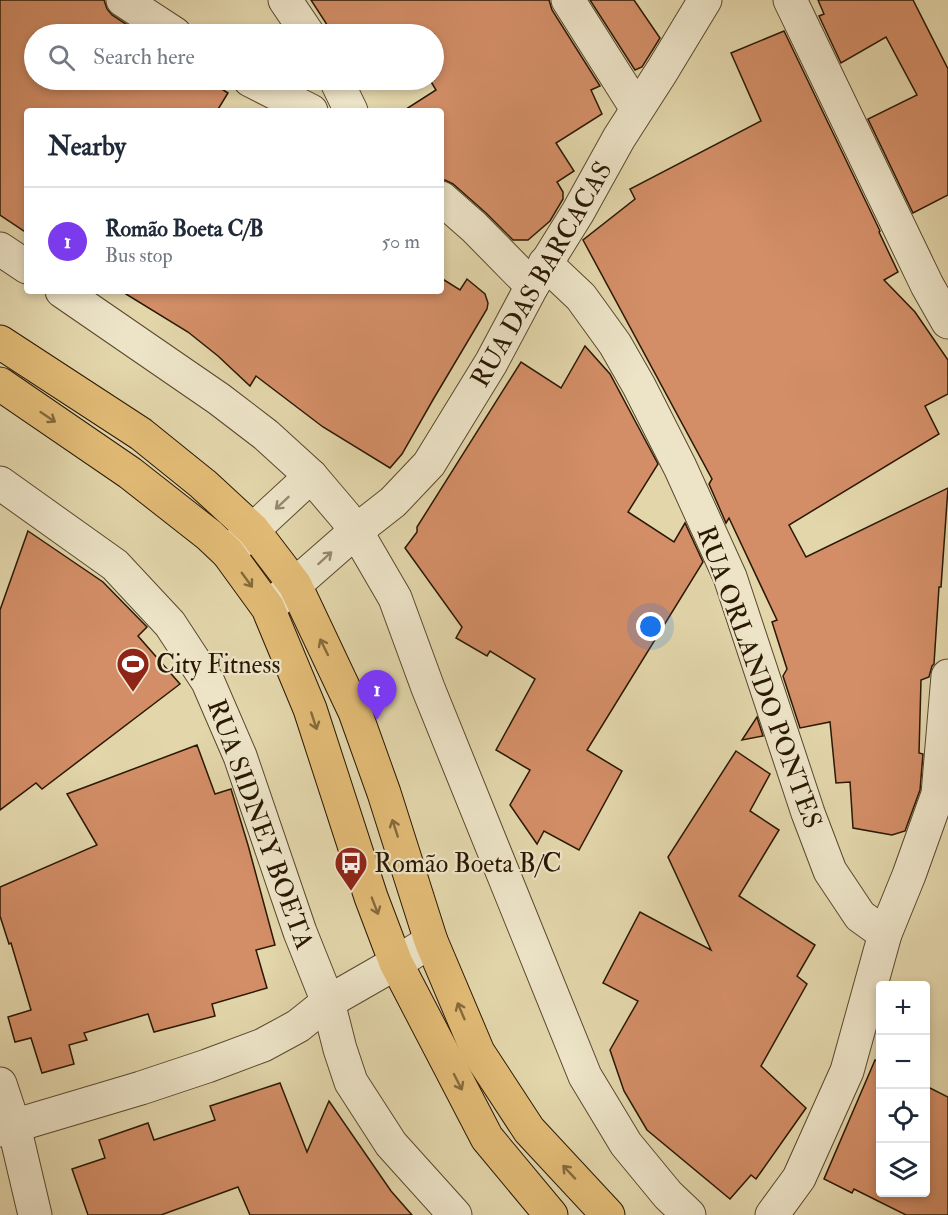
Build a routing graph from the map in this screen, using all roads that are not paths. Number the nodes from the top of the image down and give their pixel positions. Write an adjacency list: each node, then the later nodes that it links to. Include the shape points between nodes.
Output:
1 (123, 0): 6 (street)
2 (285, 0): 7 (street)
3 (568, 0): 12 (street)
4 (705, 0): 12 (street, RUA DAS BARCACAS)
5 (790, 0): 18 (street)
6 (160, 24)
7 (301, 24)
8 (270, 90): 10 (street)
9 (341, 90): 11 (street)
10 (305, 108)
11 (350, 108)
12 (637, 109): 16 (street, RUA DAS BARCACAS)
13 (444, 201): 16 (street, RUA ORLANDO PONTES)
14 (0, 249): 15 (street)
15 (24, 265)
16 (538, 274): 24 (street, RUA DAS BARCACAS, via 491,363 429,464 393,502); 29 (street, RUA ORLANDO PONTES, via 581,297 639,386 730,577 830,871 860,916)
17 (66, 294): 21 (street, via 219,399)
18 (948, 321)
19 (0, 342): 23 (main road, via 141,434)
20 (0, 384): 25 (main road, one-way to 25, via 130,473)
21 (310, 476): 23 (street, one-way to 23); 24 (street)
22 (0, 483): 32 (street, RUA SIDNEY BOETA, via 115,565 170,624 208,682 240,756)
23 (253, 530): 25 (street); 26 (main road)
24 (356, 531): 26 (street, RUA DAS BARCACAS, one-way to 24); 39 (street, via 396,598 428,688 585,1076 626,1144)
25 (228, 554): 27 (main road, one-way to 27)
26 (295, 585): 27 (street, RUA DAS BARCACAS); 30 (main road, one-way to 26, via 355,712)
27 (268, 608): 31 (main road, one-way to 31, via 310,709)
28 (948, 676): 29 (street, via 938,794)
29 (885, 934): 40 (street, via 847,1071 799,1178)
30 (431, 941): 31 (street); 38 (main road, one-way to 30, via 529,1130 478,1052)
31 (396, 963): 32 (street); 37 (main road, one-way to 37, via 487,1138)
32 (328, 1002): 34 (street, via 298,1026 263,1045 141,1088); 36 (street, RUA SIDNEY BOETA, via 351,1082 391,1144)
33 (0, 1084): 34 (street)
34 (7, 1128): 35 (street)
35 (35, 1215)
36 (455, 1215)
37 (551, 1215)
38 (608, 1215)
39 (689, 1215)
40 (772, 1215)

